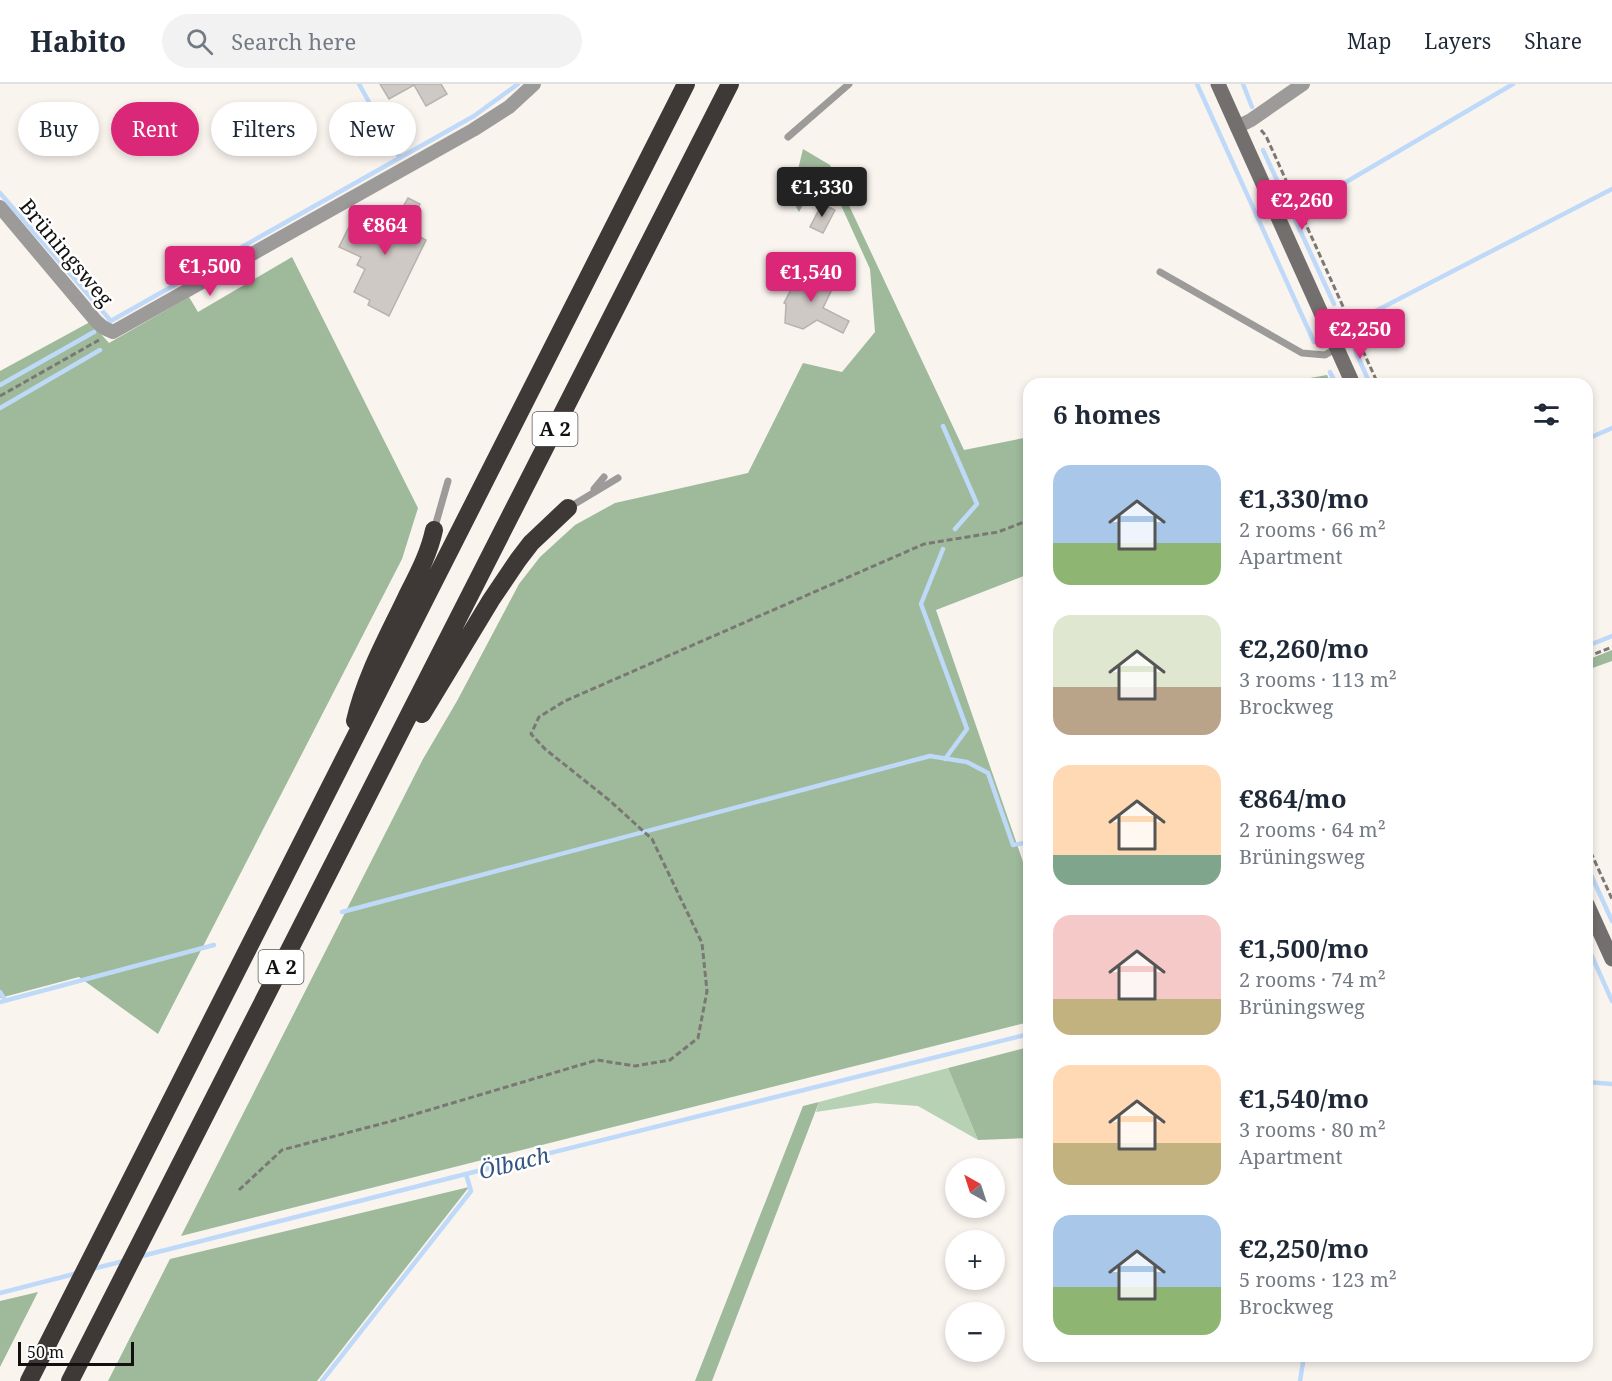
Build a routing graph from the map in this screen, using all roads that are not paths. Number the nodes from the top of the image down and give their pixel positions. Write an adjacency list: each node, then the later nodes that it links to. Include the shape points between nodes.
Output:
1 (534, 84): 9 (street, Brüningsweg, via 473,130 113,332 96,321)
2 (686, 84): 18 (highway, A 2)
3 (730, 84): 19 (highway, A 2)
4 (849, 84): 8 (lane)
5 (1218, 84): 7 (street)
6 (1303, 84): 7 (street)
7 (1237, 127): 11 (street)
8 (788, 137)
9 (0, 207)
10 (1160, 272): 11 (lane, via 1302,353 1325,355)
11 (1337, 348): 12 (street)
12 (1350, 378)
13 (604, 477): 16 (lane, via 599,486)
14 (618, 478): 16 (lane)
15 (448, 481): 17 (lane)
16 (573, 505): 19 (highway, via 531,543 512,569)
17 (434, 530): 18 (highway, via 423,565 366,684)
18 (346, 758): 22 (highway, A 2)
19 (379, 774): 23 (highway, A 2)
20 (1593, 917): 21 (street)
21 (1612, 959)
22 (29, 1381)
23 (70, 1381)

